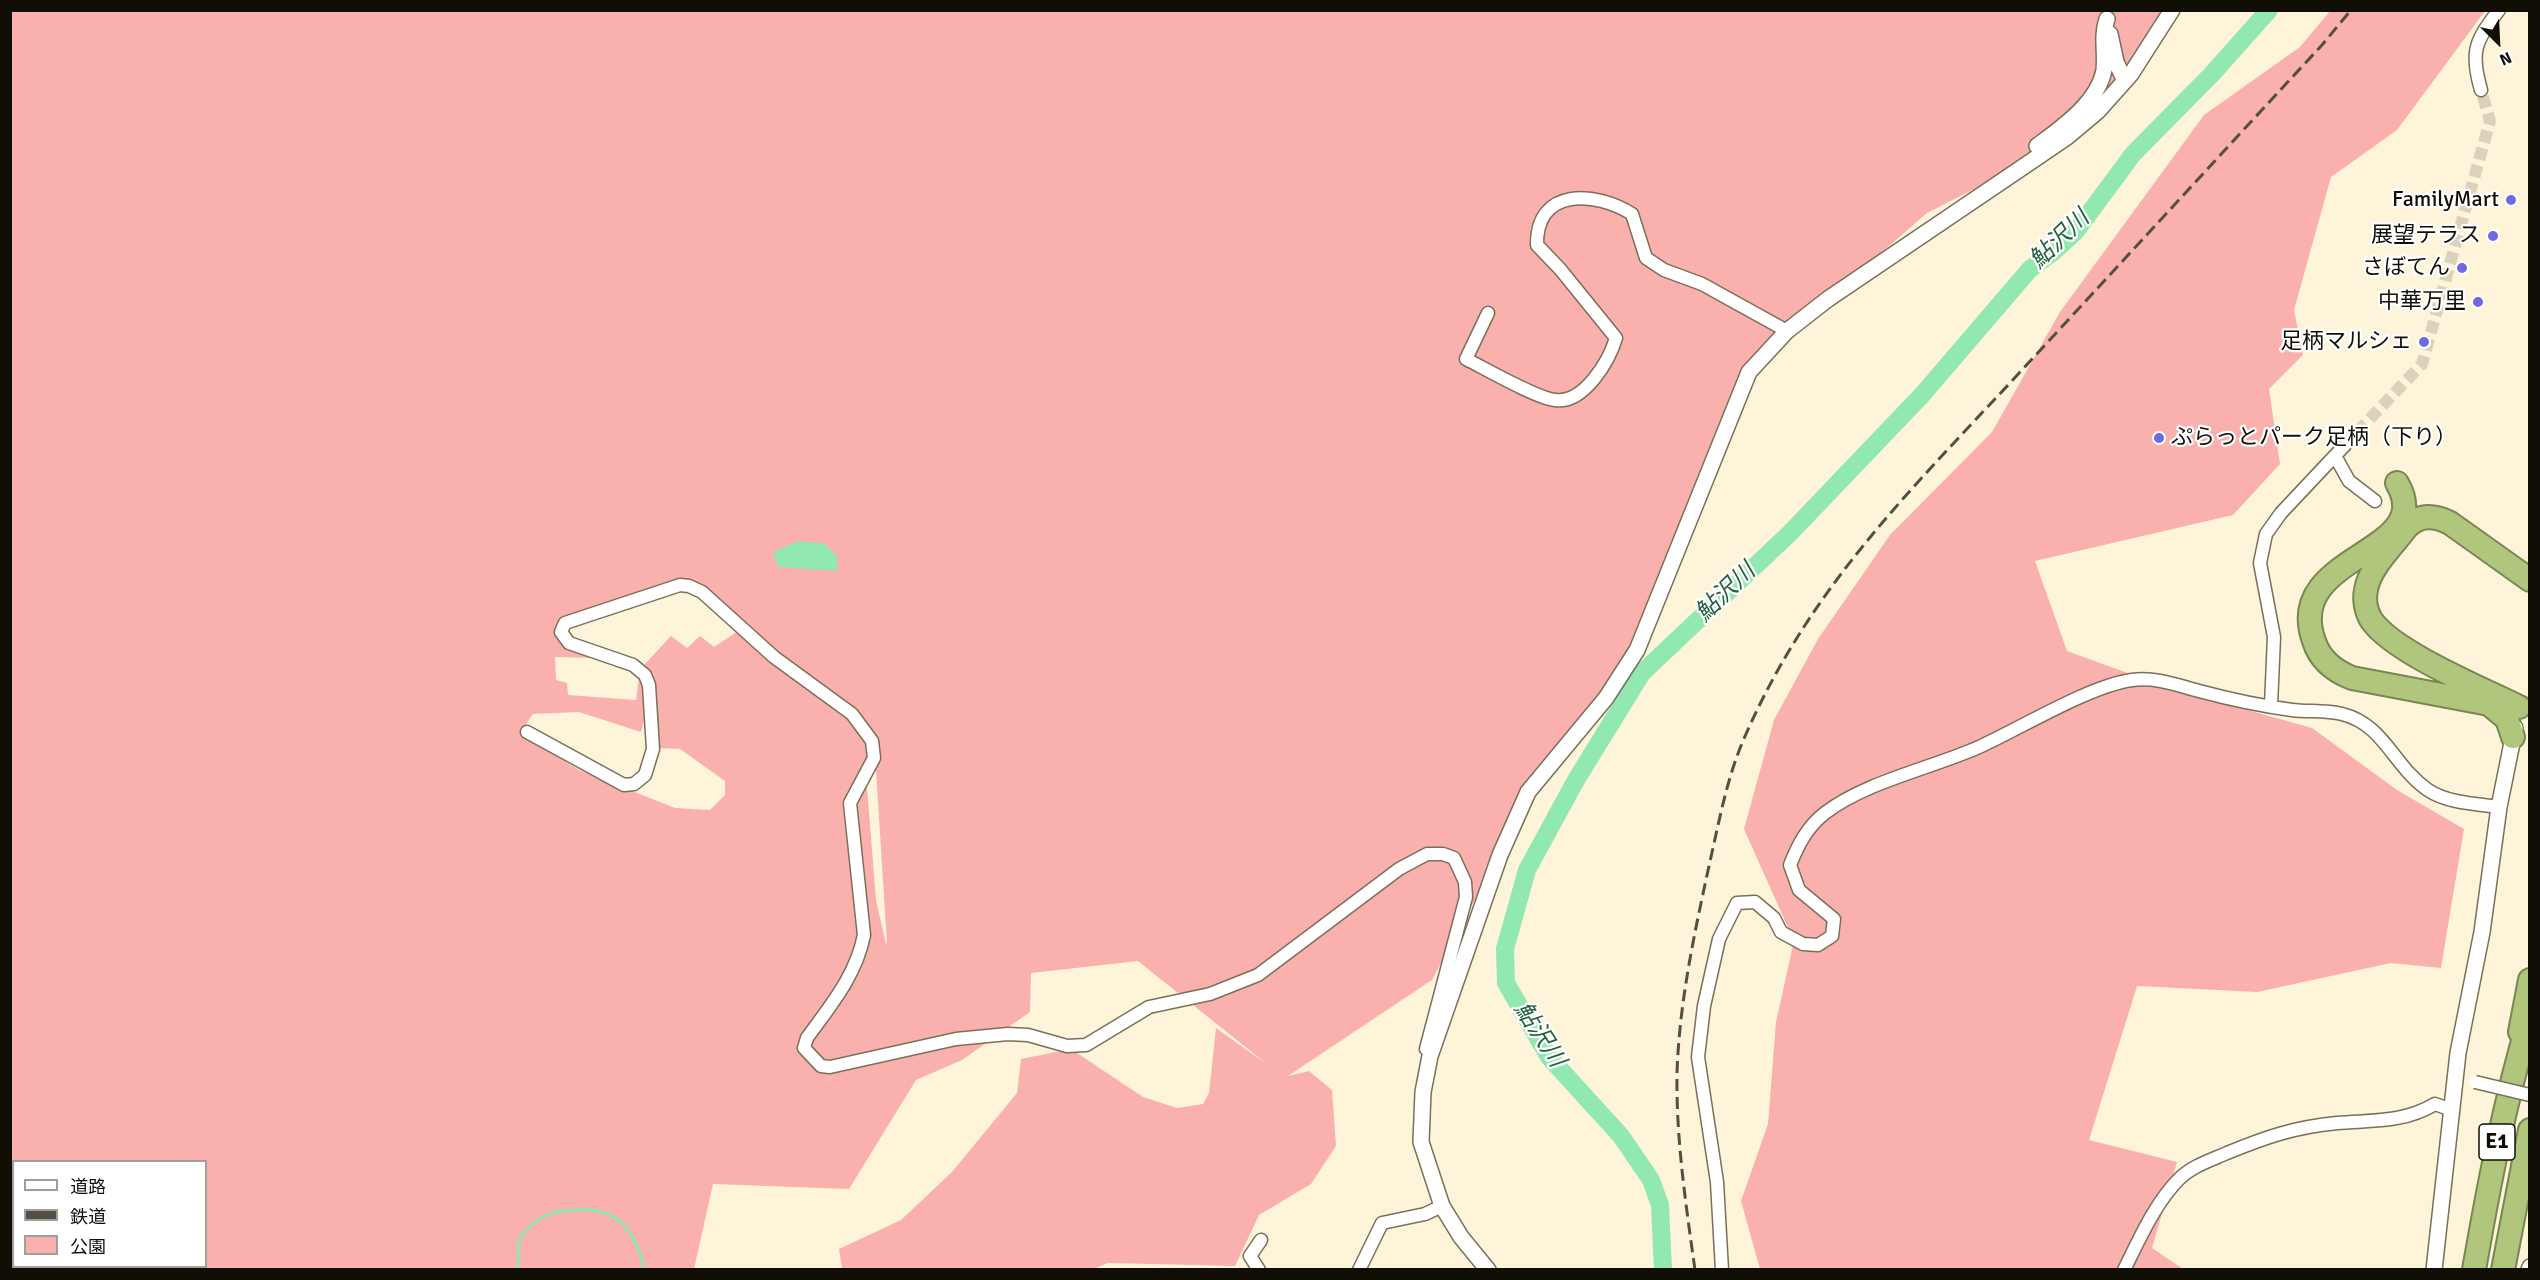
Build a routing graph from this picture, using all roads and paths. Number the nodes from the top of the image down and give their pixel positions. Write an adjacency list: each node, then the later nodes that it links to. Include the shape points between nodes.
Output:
1 (2172, 10): 4 (street)
2 (2499, 10): 5 (street, via 2475,46 2474,61)
3 (2107, 15): 4 (street, via 2116,62); 6 (street, via 2104,70 2095,92 2078,112 2022,157)
4 (2125, 81): 6 (street, via 2078,128)
5 (2481, 90)
6 (2018, 171): 8 (street, via 1872,267)
7 (1488, 313): 8 (street, via 1466,359 1556,400 1572,397 1588,386 1616,338 1537,245 1537,234 1545,214 1559,201 1589,197 1620,206 1632,214 1646,258)
8 (1788, 331): 23 (street, via 1749,372 1637,650 1606,698 1528,792 1500,855 1451,992)
9 (2345, 445): 10 (street)
10 (2335, 456): 12 (street, via 2349,481); 14 (street, via 2266,534 2260,563 2274,637)
11 (2397, 483): 17 (highway, via 2405,501 2401,521 2380,544 2336,570 2320,588 2312,609 2314,641 2332,668 2352,678 2489,704 2507,719)
12 (2375, 501)
13 (2529, 580): 15 (highway, via 2450,523 2424,517 2406,528 2373,573 2366,590 2369,615 2390,637)
14 (2271, 705): 18 (street, via 2342,714 2362,721 2379,735 2401,767 2430,791); 32 (street, via 2161,679 2108,686 1977,748 1850,800 1825,813 1802,836 1790,865 1799,890 1834,919 1832,936 1818,945 1803,944 1781,932 1774,918 1755,902 1737,903 1719,939 1704,1006 1698,1057 1717,1182)
15 (2524, 709): 17 (street)
16 (527, 732): 23 (street, via 624,785 634,784 645,775 653,749 645,675 633,665 570,643 561,632 565,623 680,585 702,592 774,657 861,723 875,752 850,803 864,935 861,952 844,987 807,1038 804,1048 821,1066 956,1039 1008,1034 1086,1046 1149,1006 1210,994 1258,975 1414,859 1435,854 1454,858 1465,882 1466,897 1424,1057)
17 (2513, 737): 18 (street)
18 (2499, 807): 22 (street)
19 (2529, 980): 21 (highway)
20 (2529, 1017): 21 (highway, E1)
21 (2512, 1077): 35 (highway, E1)
22 (2456, 1078): 24 (street, bridge); 25 (street)
23 (1423, 1092): 27 (street, via 1422,1142)
24 (2529, 1095)
25 (2452, 1110): 33 (street, via 2435,1104 2389,1121 2304,1126 2266,1136 2202,1163 2179,1179 2150,1219); 34 (street)
26 (2529, 1130): 36 (highway, E1)
27 (1442, 1206): 30 (street, via 1425,1214 1382,1223); 31 (street)
28 (1261, 1240): 29 (street, via 1250,1256)
29 (1259, 1269)
30 (1359, 1269)
31 (1488, 1269)
32 (1722, 1269)
33 (2124, 1269)
34 (2434, 1269)
35 (2474, 1269)
36 (2503, 1269)

